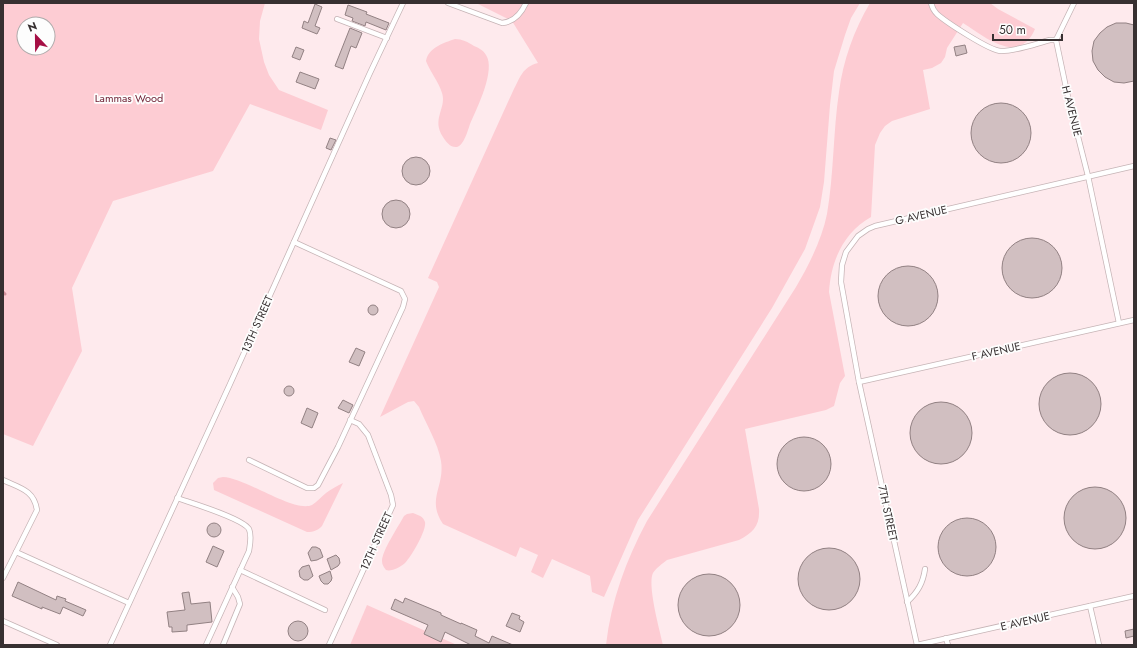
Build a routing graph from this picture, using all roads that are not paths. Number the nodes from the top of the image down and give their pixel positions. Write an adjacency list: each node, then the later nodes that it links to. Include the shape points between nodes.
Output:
1 (403, 3): 7 (lane, 13TH STREET)
2 (448, 3): 3 (lane, via 502,23 517,17)
3 (526, 3)
4 (931, 3): 8 (lane, via 935,12 947,21 995,50 1007,51)
5 (1074, 3): 8 (lane)
6 (337, 19): 7 (lane)
7 (387, 38): 11 (lane, 13TH STREET)
8 (1056, 40): 10 (lane, H AVENUE)
9 (1134, 166): 10 (lane, G AVENUE)
10 (1088, 176): 13 (lane, H AVENUE); 14 (lane, G AVENUE, via 882,224 858,236 846,252 841,275)
11 (294, 242): 15 (lane, via 401,291 405,299); 18 (lane, 13TH STREET)
12 (1134, 320): 13 (lane, F AVENUE)
13 (1119, 323): 14 (lane, F AVENUE)
14 (858, 382): 25 (lane, 7TH STREET)
15 (350, 420): 16 (lane, via 318,485 314,488 308,488); 35 (lane, 12TH STREET, via 362,427 370,438 393,505)
16 (249, 460)
17 (3, 480): 19 (lane, via 23,489 36,501 37,510)
18 (177, 498): 21 (lane, via 227,516 246,526 250,534 250,545); 26 (lane, 13TH STREET)
19 (16, 552): 22 (lane); 26 (lane)
20 (925, 569): 25 (lane, via 919,590)
21 (240, 570): 23 (lane); 28 (lane)
22 (3, 578)
23 (232, 587): 33 (lane); 34 (lane, via 240,604)
24 (1134, 596): 27 (lane, E AVENUE)
25 (907, 602): 36 (lane, 7TH STREET)
26 (129, 603): 32 (lane, 13TH STREET)
27 (1090, 606): 30 (lane, E AVENUE); 38 (lane)
28 (325, 610)
29 (3, 621): 31 (lane)
30 (946, 638): 36 (lane, E AVENUE); 37 (lane)
31 (57, 645)
32 (110, 645)
33 (206, 645)
34 (223, 645)
35 (329, 645)
36 (917, 645)
37 (948, 645)
38 (1099, 645)

